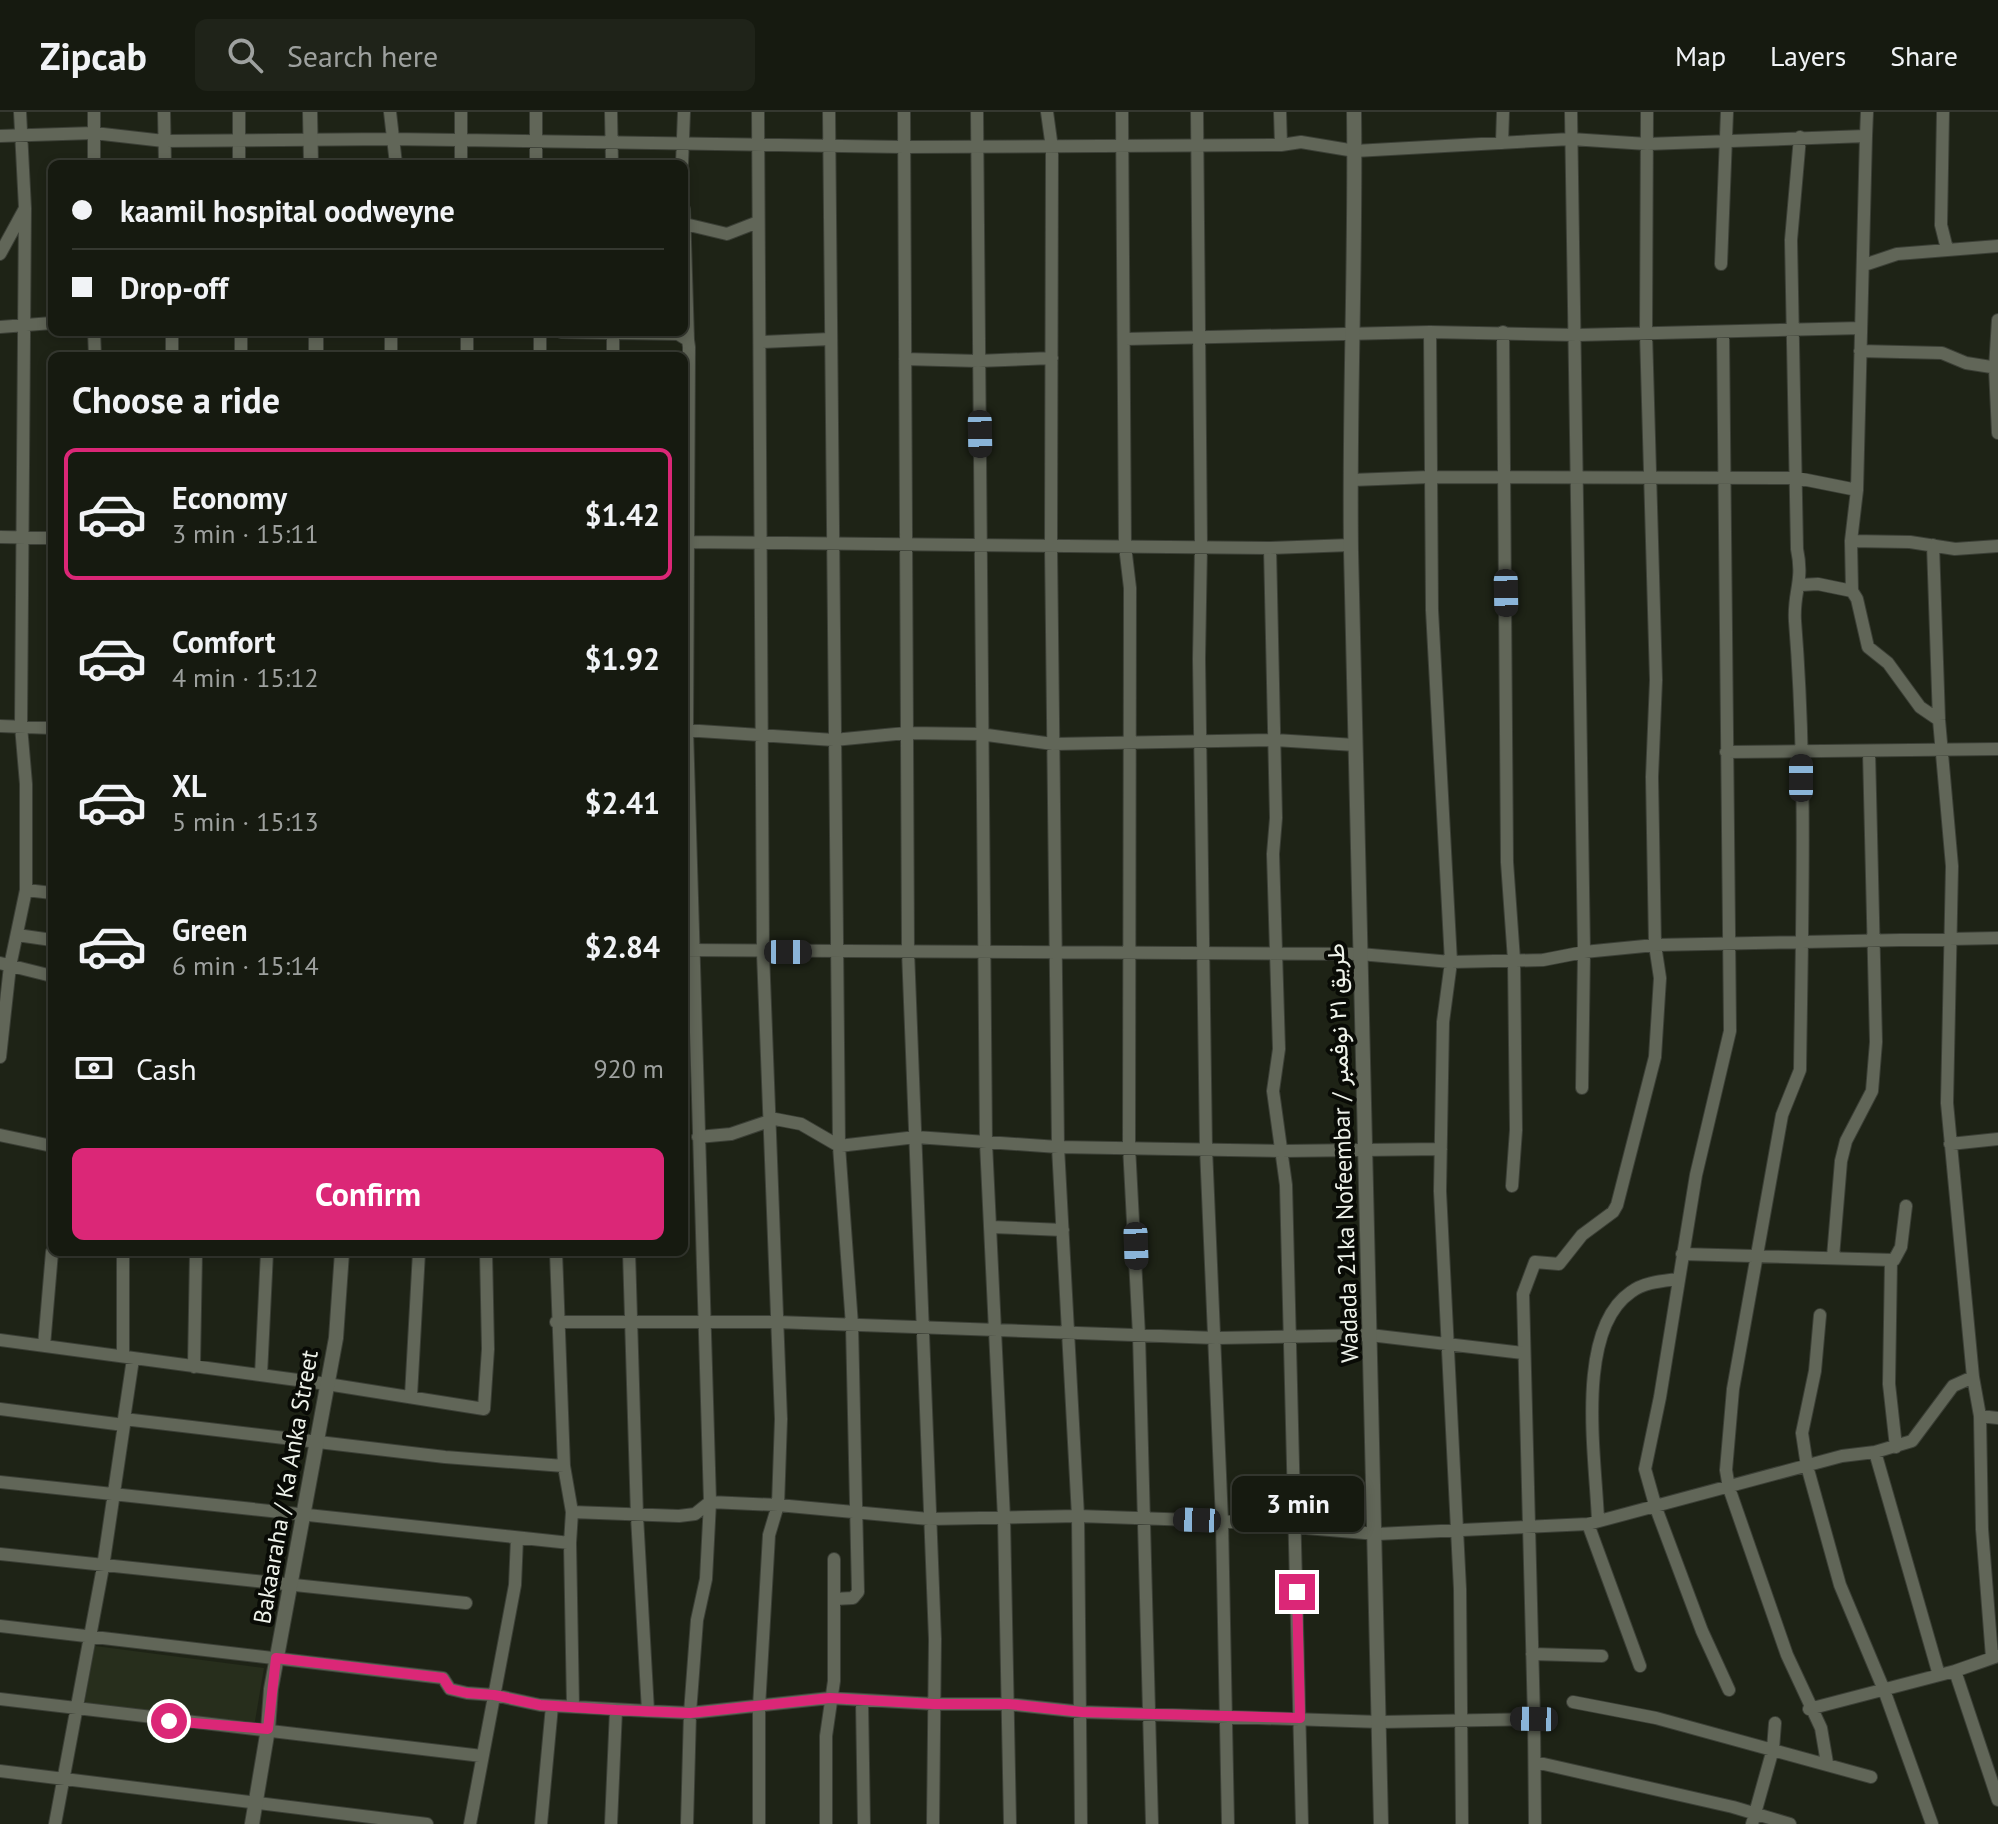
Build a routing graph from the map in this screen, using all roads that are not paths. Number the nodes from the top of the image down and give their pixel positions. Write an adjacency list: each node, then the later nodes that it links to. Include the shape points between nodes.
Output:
1 (20, 112): 28 (street)
2 (94, 112): 26 (street)
3 (164, 112): 37 (street)
4 (239, 112): 34 (street)
5 (310, 112): 38 (street)
6 (390, 112): 31 (street)
7 (461, 112): 32 (street)
8 (536, 112): 35 (street)
9 (611, 112): 39 (street)
10 (684, 112): 41 (street)
11 (758, 112): 40 (street)
12 (829, 112): 42 (street)
13 (904, 112): 48 (street)
14 (977, 112): 49 (street)
15 (1047, 112): 50 (street)
16 (1122, 112): 47 (street)
17 (1197, 112): 45 (street)
18 (1280, 112): 46 (street)
19 (1354, 112): 51 (street, Wadada 21ka Nofeembar / طريق ٢١ نوفمبر)
20 (1503, 112): 43 (street)
21 (1571, 112): 33 (street)
22 (1647, 112): 44 (street)
23 (1727, 112): 36 (street)
24 (1867, 112): 29 (street)
25 (1943, 112): 65 (street, via 1941,225)
26 (94, 133): 28 (street); 37 (street); 52 (street)
27 (0, 136): 28 (street)
28 (19, 136): 61 (street)
29 (1866, 136): 30 (street); 68 (street)
30 (1800, 137): 36 (street); 74 (street, via 1791,240)
31 (390, 139): 32 (street); 38 (street); 56 (street)
32 (460, 139): 35 (street); 57 (street)
33 (1571, 139): 43 (street); 44 (street); 80 (street)
34 (239, 140): 37 (street); 38 (street); 54 (street)
35 (536, 140): 39 (street); 58 (street)
36 (1726, 140): 44 (street); 67 (street)
37 (164, 141): 53 (street)
38 (310, 141): 55 (street)
39 (612, 141): 41 (street); 59 (street)
40 (759, 142): 41 (street); 42 (street); 62 (street)
41 (685, 143): 60 (street)
42 (829, 143): 48 (street); 84 (street)
43 (1502, 143): 51 (street)
44 (1647, 144): 79 (street)
45 (1197, 145): 46 (street); 47 (street); 83 (street)
46 (1281, 145): 51 (street, via 1301,142)
47 (1121, 146): 50 (street); 85 (street)
48 (904, 147): 49 (street); 91 (street)
49 (977, 147): 50 (street); 92 (street)
50 (1052, 148): 90 (street)
51 (1355, 151): 78 (street, Wadada 21ka Nofeembar / طريق ٢١ نوفمبر)
52 (94, 160)
53 (165, 160)
54 (239, 160)
55 (311, 160)
56 (395, 160)
57 (461, 160)
58 (536, 160)
59 (612, 160)
60 (683, 160)
61 (25, 208): 66 (street); 71 (street)
62 (758, 222): 63 (street, via 727,234); 87 (street)
63 (688, 225)
64 (1998, 246): 65 (street)
65 (1947, 249): 68 (street, via 1897,254)
66 (0, 254)
67 (1721, 264)
68 (1864, 265): 73 (street)
69 (1998, 320): 93 (street)
70 (48, 323): 71 (street)
71 (23, 326): 72 (street); 104 (street)
72 (0, 327)
73 (1861, 328): 74 (street); 88 (street)
74 (1793, 330): 77 (street); 99 (street)
75 (1430, 332): 76 (street); 78 (street); 95 (street)
76 (1503, 332): 80 (street); 96 (street)
77 (1723, 332): 79 (street); 101 (street)
78 (1353, 333): 83 (street); 100 (street, Wadada 21ka Nofeembar / طريق ٢١ نوفمبر)
79 (1646, 333): 80 (street); 98 (street)
80 (1577, 335): 97 (street)
81 (681, 336): 86 (street)
82 (688, 336): 86 (street)
83 (1200, 338): 85 (street); 116 (street)
84 (830, 339): 87 (street); 111 (street)
85 (1125, 339): 115 (street)
86 (688, 340): 89 (street)
87 (760, 342): 108 (street)
88 (1860, 351): 93 (street, via 1942,353); 102 (street)
89 (688, 352)
90 (1052, 358): 92 (street); 114 (street)
91 (905, 359): 92 (street); 112 (street)
92 (978, 361): 113 (street)
93 (1996, 368): 94 (street)
94 (1998, 433)
95 (1430, 477): 96 (street); 100 (street); 162 (street)
96 (1504, 478): 97 (street); 161 (street, via 1507,862)
97 (1579, 478): 98 (street); 156 (street)
98 (1650, 478): 101 (street); 149 (street)
99 (1797, 478): 101 (street); 102 (street); 119 (street)
100 (1352, 480): 109 (street, Wadada 21ka Nofeembar / طريق ٢١ نوفمبر)
101 (1724, 480): 137 (street)
102 (1857, 490): 106 (street)
103 (0, 537): 104 (street)
104 (24, 537): 105 (street); 123 (street)
105 (48, 538)
106 (1851, 541): 110 (street); 120 (street)
107 (688, 542): 108 (street)
108 (762, 544): 111 (street); 127 (street)
109 (1351, 545): 118 (street); 134 (street, Wadada 21ka Nofeembar / طريق ٢١ نوفمبر)
110 (1933, 545): 117 (street); 121 (street)
111 (833, 546): 112 (street); 129 (street)
112 (905, 546): 113 (street); 126 (street)
113 (982, 546): 114 (street); 128 (street)
114 (1051, 546): 115 (street); 133 (street)
115 (1125, 546): 116 (street); 132 (street, via 1130,600)
116 (1201, 546): 118 (street); 131 (street)
117 (1998, 546)
118 (1270, 548): 130 (street)
119 (1800, 585): 120 (street); 139 (street, via 1795,614)
120 (1852, 591): 121 (street, via 1868,647 1888,663 1920,707)
121 (1939, 720): 136 (street)
122 (0, 726): 123 (street)
123 (21, 726): 124 (street); 140 (street)
124 (48, 728)
125 (688, 730): 127 (street)
126 (906, 733): 128 (street); 129 (street); 151 (street)
127 (763, 734): 129 (street); 157 (street)
128 (980, 734): 133 (street); 154 (street)
129 (834, 740): 153 (street)
130 (1275, 740): 131 (street); 134 (street); 158 (street)
131 (1201, 741): 132 (street); 160 (street)
132 (1127, 743): 133 (street); 155 (street)
133 (1053, 744): 152 (street)
134 (1355, 745): 159 (street, Wadada 21ka Nofeembar / طريق ٢١ نوفمبر)
135 (1998, 749): 136 (street)
136 (1942, 751): 138 (street); 148 (street, via 1952,866)
137 (1726, 752): 139 (street); 146 (street)
138 (1869, 752): 139 (street); 145 (street)
139 (1801, 754): 147 (street)
140 (26, 890): 141 (street); 142 (street)
141 (48, 893)
142 (17, 935): 144 (street); 163 (street)
143 (1998, 938): 148 (street)
144 (48, 939)
145 (1875, 941): 147 (street); 148 (street); 196 (street, via 1872,1091 1841,1161)
146 (1730, 942): 147 (street); 149 (street); 186 (street, via 1728,1049)
147 (1803, 942): 197 (street, via 1800,1070 1782,1115)
148 (1950, 942): 173 (street)
149 (1655, 945): 156 (street); 216 (street, via 1660,978 1655,1057 1620,1197 1613,1212 1582,1235 1559,1264 1535,1262 1522,1303)
150 (688, 950): 157 (street); 169 (street)
151 (908, 951): 153 (street); 154 (street); 170 (street)
152 (1056, 951): 154 (street); 155 (street); 177 (street)
153 (838, 952): 157 (street); 175 (street)
154 (983, 952): 172 (street)
155 (1131, 952): 160 (street); 176 (street)
156 (1584, 952): 161 (street); 166 (street)
157 (763, 953): 167 (street)
158 (1277, 953): 159 (street); 160 (street); 180 (street, via 1279,1049 1273,1091)
159 (1360, 954): 162 (street); 181 (street, Wadada 21ka Nofeembar / طريق ٢١ نوفمبر)
160 (1205, 955): 178 (street)
161 (1514, 960): 162 (street); 182 (street)
162 (1451, 962): 179 (street, via 1443,1022)
163 (5, 964): 164 (street); 165 (street)
164 (48, 975)
165 (0, 1057)
166 (1582, 1088)
167 (772, 1121): 169 (street, via 731,1134); 175 (street, via 801,1124); 204 (street)
168 (0, 1135): 174 (street)
169 (698, 1137): 202 (street)
170 (916, 1137): 172 (street); 175 (street); 206 (street)
171 (1998, 1139): 173 (street)
172 (986, 1143): 177 (street); 184 (street)
173 (1950, 1144): 220 (street)
174 (48, 1145)
175 (839, 1146): 205 (street)
176 (1129, 1146): 177 (street); 178 (street); 209 (street)
177 (1058, 1147): 185 (street)
178 (1206, 1148): 180 (street); 212 (street)
179 (1441, 1149): 181 (street); 214 (street)
180 (1281, 1151): 181 (street); 210 (street)
181 (1363, 1151): 211 (street, Wadada 21ka Nofeembar / طريق ٢١ نوفمبر)
182 (1512, 1186)
183 (1906, 1206): 198 (street, via 1899,1256)
184 (992, 1227): 185 (street); 207 (street)
185 (1063, 1230): 208 (street)
186 (1682, 1254): 197 (street); 199 (street)
187 (52, 1256): 215 (street)
188 (123, 1256): 217 (street)
189 (196, 1256): 218 (street)
190 (267, 1256): 219 (street)
191 (342, 1256): 221 (street, Bakaaraha / Ka Anka Street)
192 (419, 1256): 222 (street)
193 (486, 1256): 222 (street, via 487,1406 475,1410)
194 (556, 1256): 203 (street)
195 (629, 1256): 201 (street)
196 (1833, 1257): 197 (street); 198 (street)
197 (1758, 1258): 233 (street, via 1730,1407)
198 (1891, 1260): 228 (street, via 1889,1384)
199 (1678, 1279): 237 (street, via 1645,1469); 247 (street, via 1628,1293 1598,1340)
200 (1820, 1315): 231 (street, via 1802,1433)
201 (632, 1321): 202 (street); 203 (street); 240 (street)
202 (704, 1321): 204 (street); 235 (street)
203 (556, 1322): 230 (street)
204 (777, 1322): 205 (street); 236 (street)
205 (852, 1325): 206 (street); 239 (street)
206 (922, 1325): 207 (street); 245 (street)
207 (995, 1330): 208 (street); 243 (street)
208 (1067, 1334): 209 (street); 241 (street)
209 (1139, 1335): 212 (street); 244 (street)
210 (1291, 1335): 211 (street); 212 (street); 248 (street)
211 (1370, 1335): 214 (street); 251 (street, Wadada 21ka Nofeembar / طريق ٢١ نوفمبر)
212 (1216, 1338): 246 (street)
213 (0, 1340): 215 (street)
214 (1449, 1344): 216 (street); 250 (street)
215 (44, 1346): 217 (street)
216 (1523, 1353): 249 (street)
217 (128, 1358): 218 (street); 226 (street)
218 (194, 1367): 219 (street)
219 (261, 1375): 221 (street)
220 (1973, 1377): 224 (street); 228 (street, via 1953,1386 1912,1441)
221 (327, 1384): 222 (street); 227 (street, Bakaaraha / Ka Anka Street)
222 (411, 1396)
223 (0, 1409): 226 (street)
224 (1980, 1416): 225 (street); 264 (street, via 1982,1529)
225 (1998, 1418)
226 (124, 1422): 227 (street); 234 (street)
227 (318, 1442): 230 (street); 242 (street, Bakaaraha / Ka Anka Street)
228 (1896, 1447): 229 (street)
229 (1875, 1452): 231 (street); 268 (street)
230 (564, 1466): 238 (street)
231 (1807, 1466): 233 (street); 270 (street, via 1840,1585)
232 (0, 1482): 234 (street)
233 (1729, 1488): 237 (street); 282 (street)
234 (112, 1492): 242 (street); 256 (street)
235 (710, 1502): 236 (street); 240 (street, via 695,1514); 286 (street)
236 (778, 1505): 239 (street); 280 (street, via 769,1535)
237 (1656, 1508): 247 (street); 269 (street)
238 (572, 1512): 240 (street); 253 (street)
239 (857, 1514): 245 (street); 258 (street, via 858,1592 853,1598)
240 (637, 1516): 284 (street)
241 (1078, 1516): 243 (street); 244 (street); 285 (street)
242 (303, 1517): 252 (street); 257 (street, Bakaaraha / Ka Anka Street)
243 (1004, 1518): 245 (street); 277 (street)
244 (1146, 1518): 246 (street); 287 (street)
245 (929, 1519): 276 (street)
246 (1222, 1521): 248 (street); 288 (street)
247 (1593, 1523): 249 (street); 266 (street)
248 (1295, 1529): 251 (street); 289 (street)
249 (1528, 1529): 250 (street); 262 (street)
250 (1457, 1532): 251 (street); 290 (street)
251 (1377, 1534): 292 (street, Wadada 21ka Nofeembar / طريق ٢١ نوفمبر)
252 (517, 1538): 253 (street); 271 (street, via 515,1585)
253 (570, 1543): 279 (street)
254 (0, 1554): 256 (street)
255 (834, 1559): 258 (street)
256 (103, 1567): 257 (street); 261 (street)
257 (292, 1585): 259 (street); 265 (street, Bakaaraha / Ka Anka Street)
258 (834, 1599): 272 (street)
259 (466, 1603)
260 (0, 1626): 261 (street)
261 (88, 1637): 265 (street); 281 (street)
262 (1532, 1654): 263 (street); 291 (street)
263 (1602, 1656)
264 (1995, 1656): 267 (street)
265 (276, 1658): 271 (street, via 443,1678 450,1689); 294 (street, Bakaaraha / Ka Anka Street)
266 (1640, 1666)
267 (1955, 1671): 268 (street); 302 (street)
268 (1939, 1675): 270 (street)
269 (1729, 1690)
270 (1884, 1690): 282 (street); 325 (street)
271 (494, 1695): 278 (street); 296 (street)
272 (830, 1698): 274 (street); 280 (street); 313 (street)
273 (0, 1699): 281 (street)
274 (862, 1701): 276 (street); 314 (street)
275 (1573, 1702): 295 (street)
276 (934, 1704): 277 (street); 315 (street)
277 (1008, 1704): 285 (street); 316 (street)
278 (552, 1706): 279 (street); 309 (street)
279 (573, 1707): 283 (street)
280 (759, 1707): 286 (street); 312 (street)
281 (75, 1708): 294 (street); 300 (street)
282 (1809, 1709): 298 (street, via 1821,1728)
283 (616, 1710): 284 (street); 310 (street)
284 (648, 1711): 286 (street)
285 (1082, 1712): 287 (street); 317 (street)
286 (690, 1713): 311 (street)
287 (1151, 1713): 288 (street); 318 (street)
288 (1228, 1715): 289 (street); 319 (street)
289 (1300, 1718): 292 (street); 320 (street)
290 (1462, 1718): 291 (street); 292 (street); 322 (street)
291 (1534, 1719): 297 (street)
292 (1380, 1722): 321 (street, Wadada 21ka Nofeembar / طريق ٢١ نوفمبر)
293 (1775, 1723): 295 (street)
294 (268, 1729): 296 (street); 303 (street, Bakaaraha / Ka Anka Street)
295 (1773, 1749): 298 (street); 304 (street)
296 (482, 1756): 308 (street)
297 (1535, 1762): 304 (street); 323 (street)
298 (1827, 1763): 301 (street)
299 (0, 1771): 300 (street)
300 (61, 1777): 303 (street); 305 (street)
301 (1871, 1777)
302 (1998, 1800)
303 (254, 1804): 306 (street, Bakaaraha / Ka Anka Street); 307 (street)
304 (1753, 1818): 324 (street)
305 (55, 1824)
306 (252, 1824)
307 (427, 1824)
308 (470, 1824)
309 (541, 1824)
310 (611, 1824)
311 (687, 1824)
312 (759, 1824)
313 (826, 1824)
314 (864, 1824)
315 (933, 1824)
316 (1010, 1824)
317 (1081, 1824)
318 (1152, 1824)
319 (1228, 1824)
320 (1302, 1824)
321 (1381, 1824)
322 (1462, 1824)
323 (1535, 1824)
324 (1790, 1824)
325 (1932, 1824)

